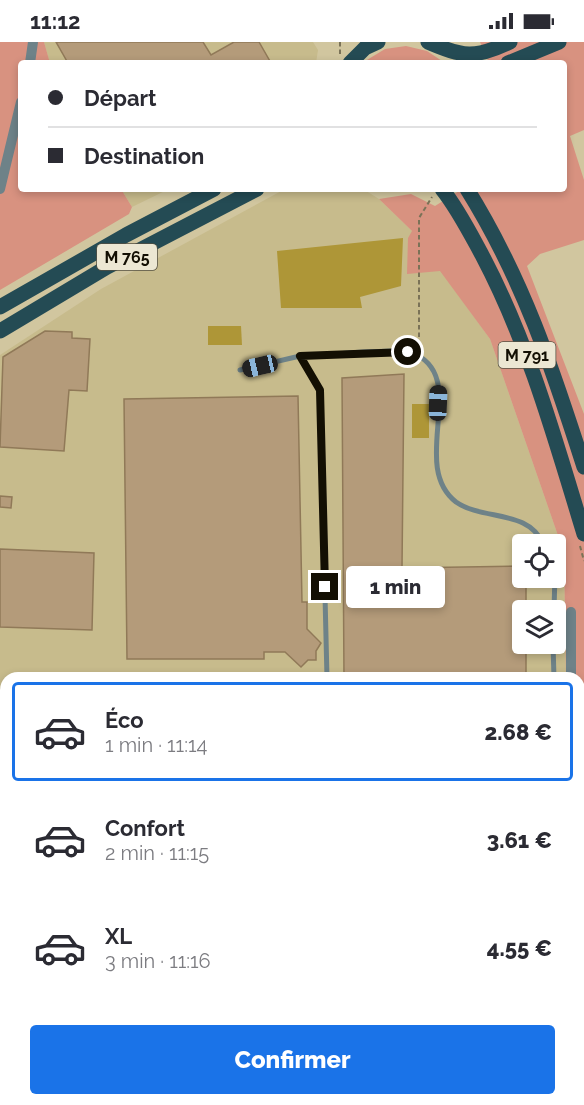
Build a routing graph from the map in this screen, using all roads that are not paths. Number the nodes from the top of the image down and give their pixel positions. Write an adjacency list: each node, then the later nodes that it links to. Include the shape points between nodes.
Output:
1 (33, 42): 7 (street)
2 (349, 42): 8 (main road)
3 (378, 42): 9 (main road)
4 (510, 42): 6 (main road, via 478,54 457,54)
5 (559, 42): 11 (main road)
6 (434, 45): 10 (main road)
7 (30, 60)
8 (348, 60)
9 (351, 60)
10 (452, 60)
11 (515, 60)
12 (18, 114): 13 (street)
13 (10, 146): 14 (street); 15 (street)
14 (0, 172)
15 (0, 189)
16 (208, 192): 20 (main road, M 765, via 126,234)
17 (251, 192): 21 (main road, M 765, via 107,267)
18 (444, 192): 26 (main road, M 791, via 477,247 518,332 547,411)
19 (469, 192): 24 (main road, M 791, via 536,323)
20 (0, 308)
21 (0, 331)
22 (300, 356): 23 (lane); 25 (lane, via 408,352 427,361 439,383 436,464 442,485 457,502 479,512 508,516); 29 (lane, via 320,390)
23 (240, 370)
24 (584, 467)
25 (538, 534)
26 (584, 534)
27 (571, 612): 31 (street)
28 (553, 654): 30 (lane)
29 (327, 672)
30 (554, 672)
31 (571, 672)

